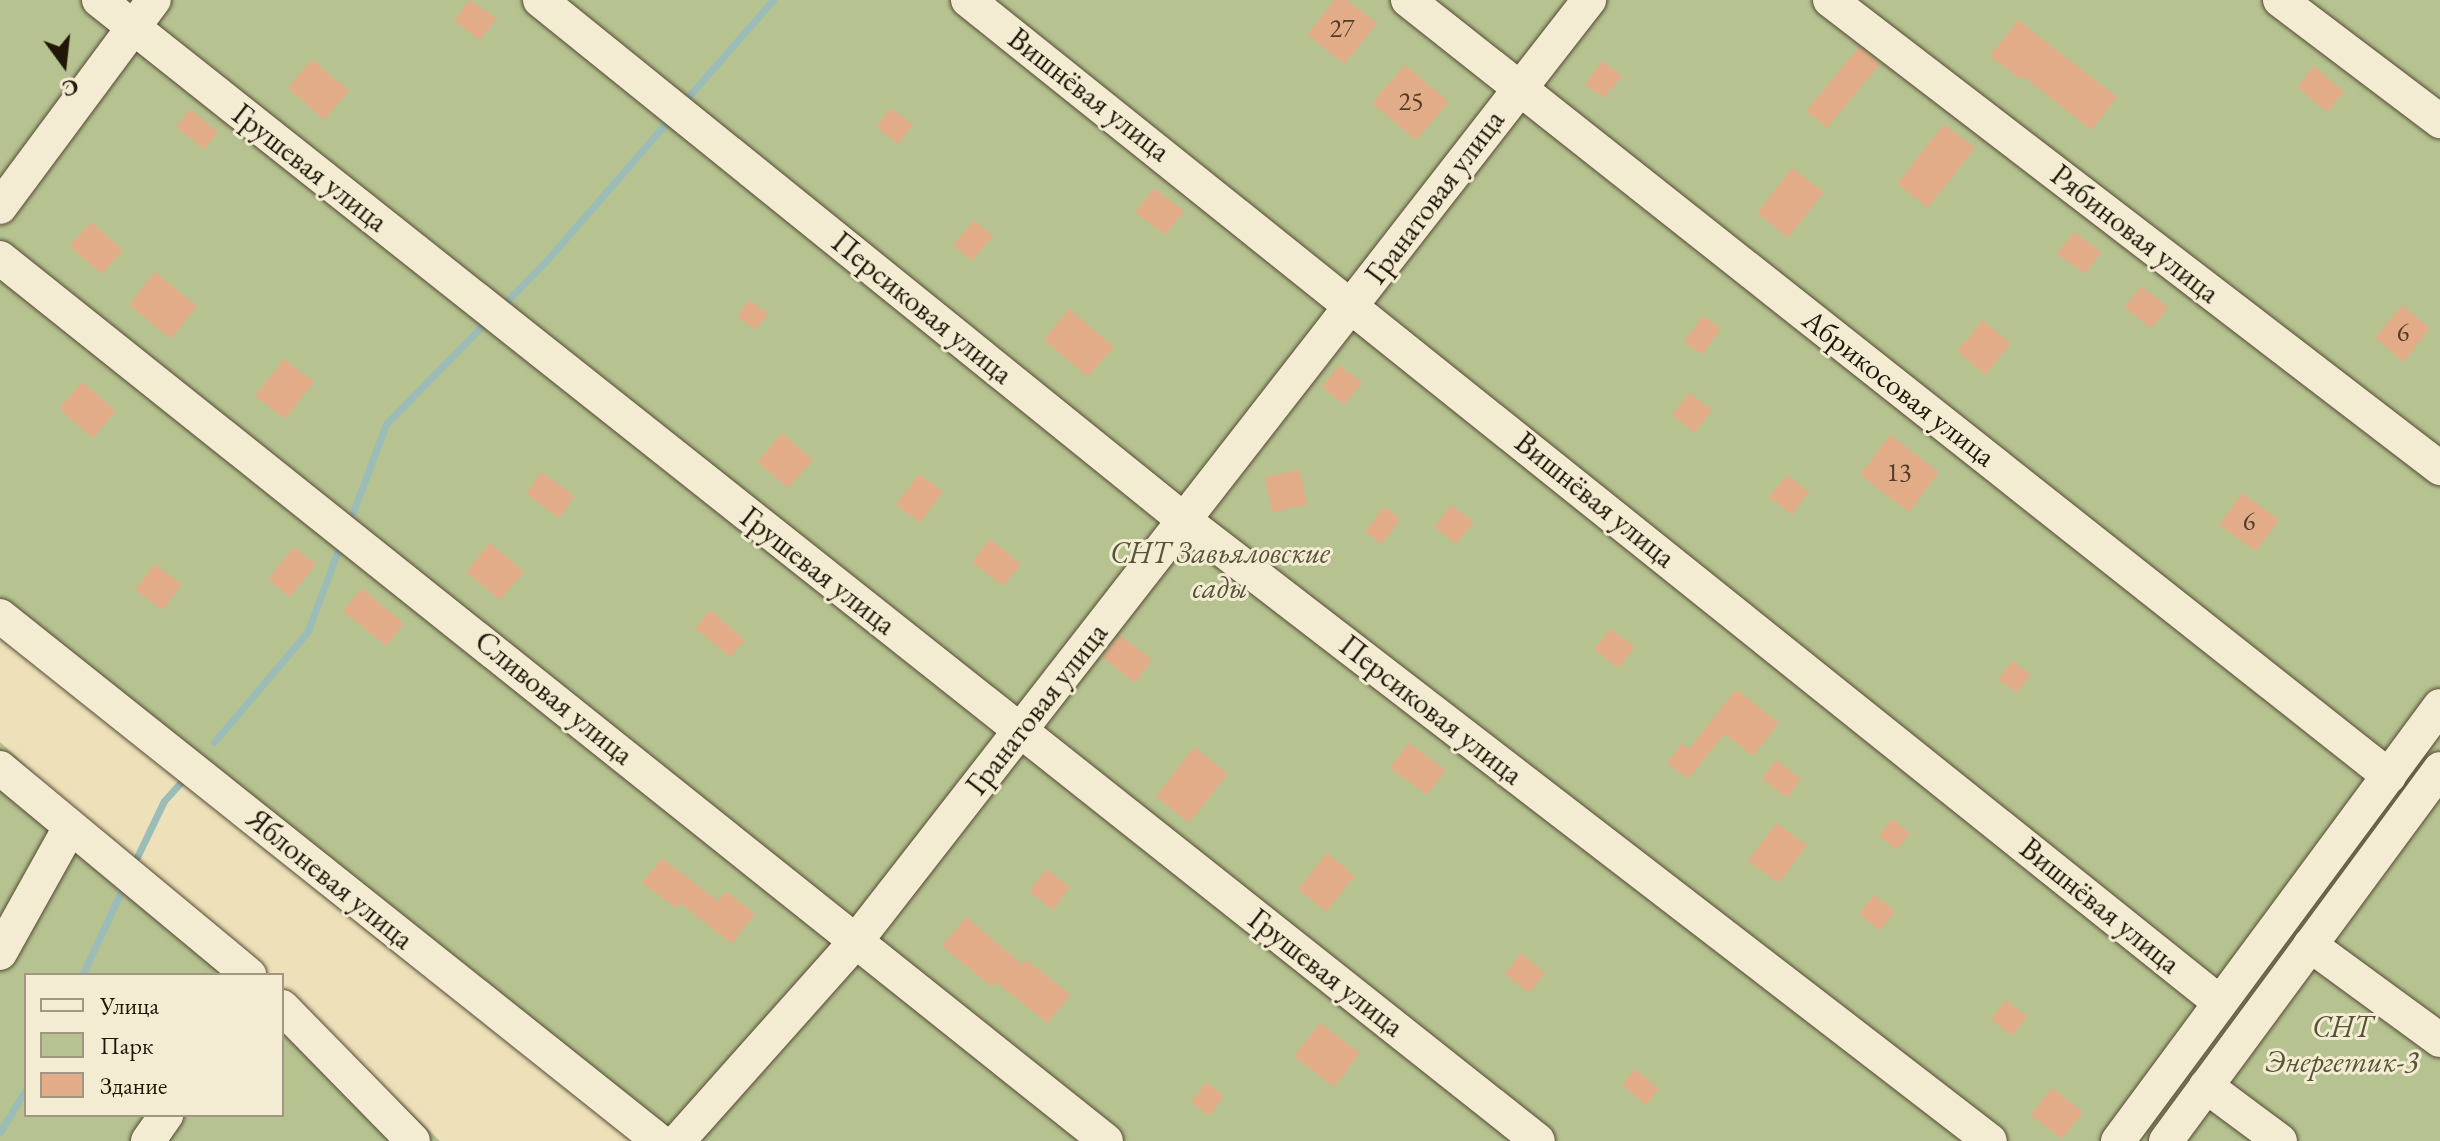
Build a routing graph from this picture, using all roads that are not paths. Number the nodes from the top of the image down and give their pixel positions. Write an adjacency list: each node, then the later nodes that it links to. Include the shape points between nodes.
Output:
1 (99, 0): 9 (street, Грушевая улица)
2 (154, 0): 9 (street)
3 (540, 0): 16 (street, Персиковая улица)
4 (968, 0): 14 (street, Вишнёвая улица)
5 (1408, 0): 10 (street, Абрикосовая улица)
6 (1589, 0): 10 (street, Гранатовая улица)
7 (1830, 0): 15 (street, Рябиновая улица)
8 (2280, 0): 11 (street)
9 (132, 27): 12 (street); 19 (street, Грушевая улица)
10 (1519, 88): 14 (street, Гранатовая улица); 22 (street, Абрикосовая улица)
11 (2440, 121)
12 (0, 207)
13 (0, 258): 25 (street, Сливовая улица)
14 (1353, 305): 16 (street, Гранатовая улица); 29 (street, Вишнёвая улица)
15 (2440, 468)
16 (1184, 520): 19 (street, Гранатовая улица); 40 (street, Персиковая улица)
17 (0, 616): 36 (street, Яблоневая улица)
18 (2440, 706): 22 (street)
19 (1020, 731): 25 (street, Гранатовая улица); 39 (street, Грушевая улица)
20 (0, 768): 24 (street)
21 (2440, 769): 23 (street)
22 (2389, 776): 29 (street)
23 (2429, 807): 26 (street)
24 (70, 827): 27 (street); 28 (street)
25 (856, 941): 37 (street, Гранатовая улица); 38 (street, Сливовая улица)
26 (2310, 945): 31 (street); 32 (street)
27 (0, 953)
28 (247, 973)
29 (2219, 1002): 41 (street)
30 (284, 1009): 34 (street)
31 (2440, 1040)
32 (2206, 1086): 42 (street); 43 (street)
33 (165, 1117): 35 (street)
34 (394, 1134)
35 (148, 1141)
36 (659, 1141)
37 (678, 1141)
38 (1106, 1141)
39 (1538, 1141)
40 (1990, 1141)
41 (2118, 1141)
42 (2166, 1141)
43 (2280, 1141)

